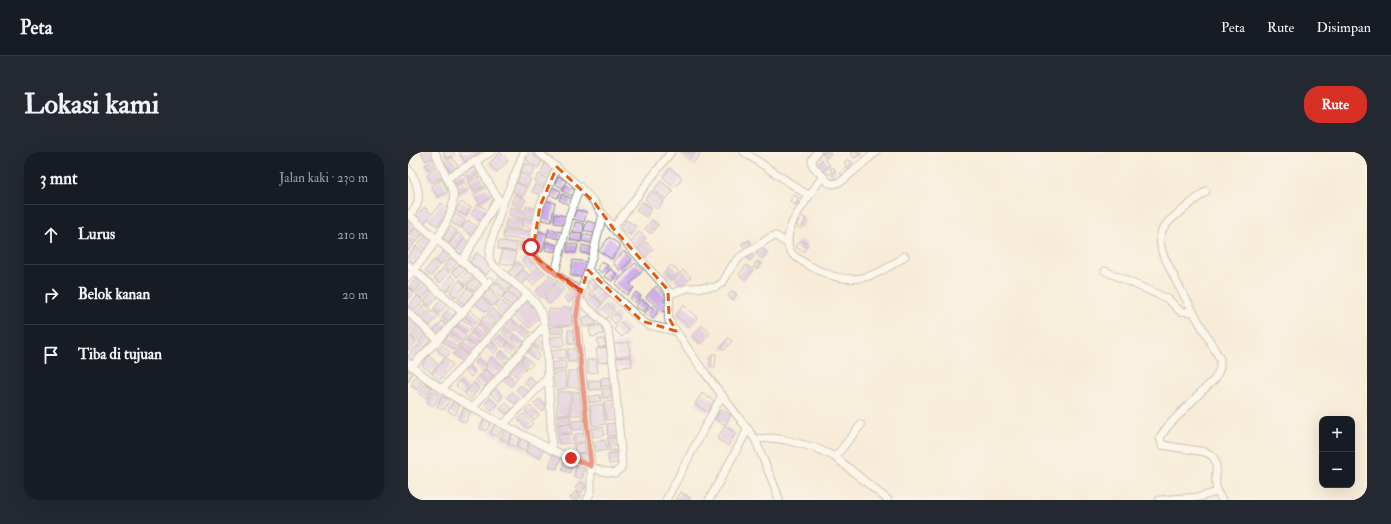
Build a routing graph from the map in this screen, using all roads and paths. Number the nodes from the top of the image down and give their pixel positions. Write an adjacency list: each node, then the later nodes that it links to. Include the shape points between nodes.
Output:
1 (435, 152): 13 (street)
2 (491, 152): 9 (street)
3 (524, 152): 18 (street)
4 (538, 152): 10 (street)
5 (671, 152): 21 (street)
6 (744, 152): 16 (street)
7 (817, 152): 12 (street, via 812,164)
8 (876, 152): 12 (street, via 838,184 830,184)
9 (476, 161): 13 (street); 17 (street)
10 (557, 167): 14 (street); 30 (street, via 540,206 530,250 534,257)
11 (408, 168): 20 (street, via 418,192 417,204)
12 (823, 176): 16 (street)
13 (446, 178): 22 (street, via 453,191 453,205)
14 (580, 187): 19 (street); 30 (street, via 570,214)
15 (1206, 191): 36 (street, via 1169,221 1162,230 1160,239 1162,252)
16 (809, 196): 23 (street, via 795,217)
17 (498, 199): 18 (street); 25 (street)
18 (502, 206): 33 (street, via 488,259)
19 (603, 214): 21 (street); 28 (street)
20 (409, 215): 22 (street)
21 (613, 228): 34 (street)
22 (436, 238): 25 (street); 27 (street)
23 (788, 244): 24 (street, via 796,257 822,273 844,279 880,273); 34 (street, via 776,236 771,237 740,257 723,282 716,287 688,288)
24 (905, 256)
25 (462, 261): 38 (street, via 489,282)
26 (408, 265): 27 (street)
27 (414, 270): 31 (street); 38 (street)
28 (588, 270): 32 (street); 40 (street, via 642,322)
29 (1105, 271): 36 (street, via 1168,300 1180,311)
30 (555, 274): 32 (street)
31 (408, 277)
32 (580, 292): 35 (street)
33 (528, 294): 39 (street, via 539,308); 44 (street)
34 (670, 294): 40 (street, via 668,316)
35 (579, 300): 53 (street, via 576,319); 53 (street, via 605,324 608,330 622,464 615,473)
36 (1192, 311): 54 (street, via 1220,359 1220,368 1215,379 1168,426 1160,440 1162,445 1210,454 1216,466)
37 (408, 312): 41 (street)
38 (463, 313): 41 (street)
39 (544, 326): 43 (street); 46 (street)
40 (676, 331): 45 (street)
41 (438, 340): 42 (street)
42 (410, 365): 44 (street)
43 (548, 377): 47 (street); 51 (street)
44 (442, 389): 46 (street)
45 (722, 395): 49 (street); 56 (street)
46 (473, 407): 47 (street)
47 (504, 424): 51 (street)
48 (861, 425): 52 (street)
49 (748, 429): 50 (street); 57 (street)
50 (755, 439): 52 (street, via 786,440 816,448); 58 (street)
51 (552, 450): 53 (street)
52 (835, 457): 59 (street)
53 (591, 466): 55 (street, via 591,492)
54 (1217, 492): 60 (street, via 1200,497); 61 (street)
55 (587, 500)
56 (666, 500)
57 (709, 500)
58 (779, 500)
59 (888, 500)
60 (1159, 500)
61 (1222, 500)

